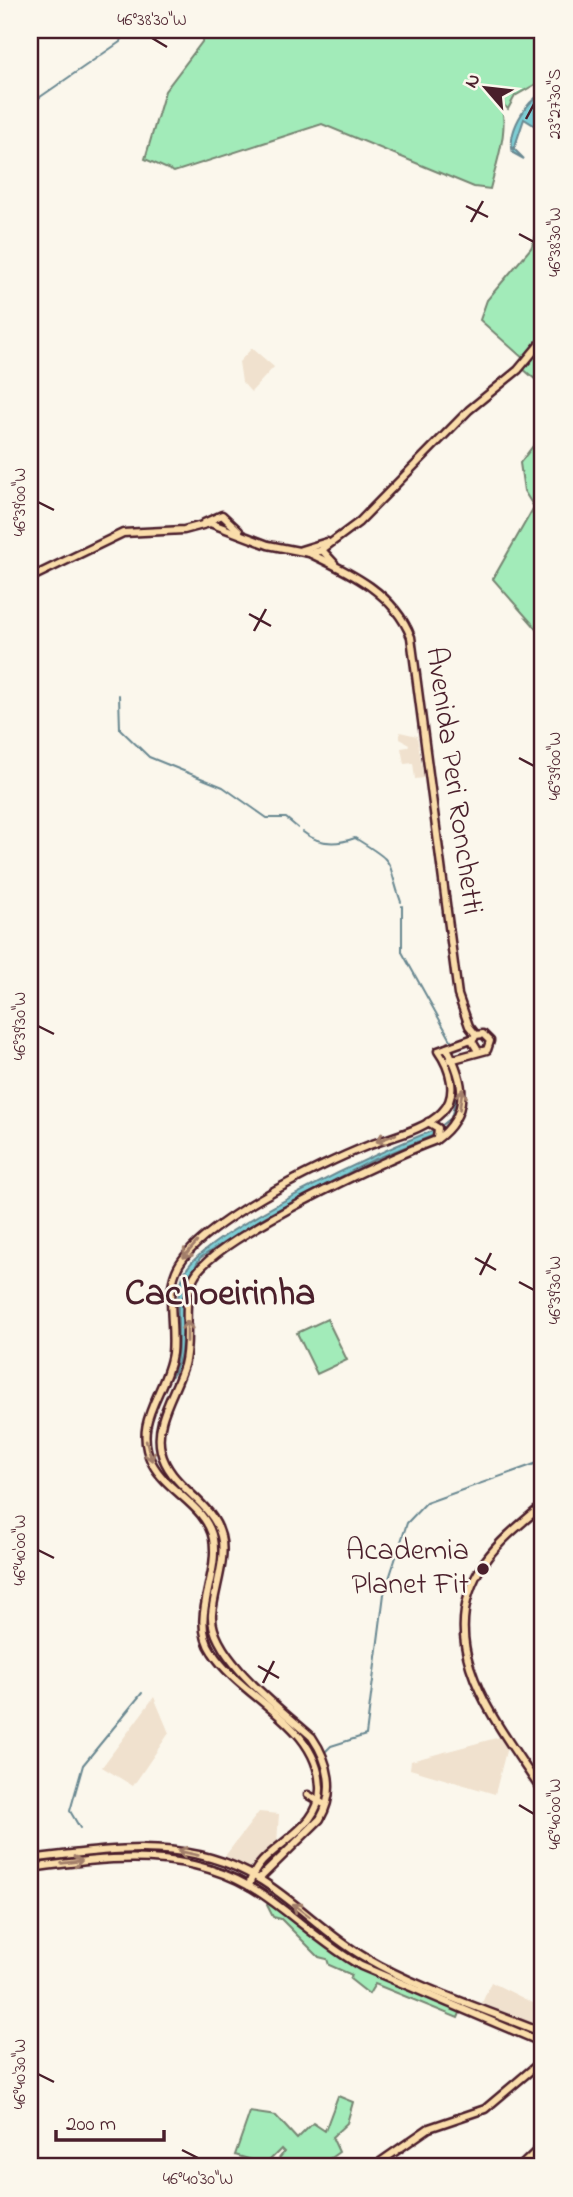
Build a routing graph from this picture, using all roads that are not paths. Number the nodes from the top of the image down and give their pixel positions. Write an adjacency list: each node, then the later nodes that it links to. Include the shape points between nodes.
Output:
1 (543, 340): 6 (main road, via 518,370 469,410 359,522)
2 (224, 516): 3 (main road, via 216,515); 4 (main road); 5 (main road)
3 (202, 524): 4 (main road); 9 (main road, via 184,530 123,533)
4 (220, 525): 5 (main road)
5 (241, 533): 7 (main road, via 268,545)
6 (321, 548): 7 (main road); 8 (main road)
7 (309, 551): 8 (main road)
8 (330, 562): 10 (main road, Avenida Peri Ronchetti, via 395,606 413,642 458,995)
9 (30, 578)
10 (475, 1036): 11 (main road); 12 (main road, via 473,1047); 12 (main road, via 486,1035 490,1041 486,1050)
11 (447, 1048): 14 (main road, via 438,1051); 15 (main road)
12 (478, 1051): 13 (main road)
13 (468, 1056): 15 (main road); 16 (main road)
14 (444, 1060): 15 (main road); 17 (main road, via 451,1094)
15 (454, 1060): 16 (main road)
16 (460, 1075): 19 (main road, one-way to 16, via 463,1099)
17 (443, 1112): 18 (main road); 19 (main road, via 442,1122)
18 (428, 1122): 20 (main road, via 439,1131); 21 (main road, one-way to 21, via 311,1172 192,1246 173,1280 172,1355)
19 (454, 1122): 20 (main road)
20 (436, 1140): 22 (main road, one-way to 20, via 186,1354 188,1293 201,1266 229,1245 359,1172)
21 (160, 1386): 22 (main road); 23 (main road)
22 (171, 1396): 24 (main road)
23 (149, 1412): 24 (main road); 27 (main road, one-way to 27, via 146,1441 153,1465 211,1529 214,1552 204,1625 211,1651 290,1727)
24 (163, 1417): 26 (main road, via 160,1446 166,1466 209,1512 220,1534 212,1617 216,1641)
25 (543, 1505): 28 (main road, via 484,1562 469,1594 463,1645 479,1690)
26 (321, 1751): 27 (main road); 31 (main road, via 329,1781)
27 (312, 1756): 30 (main road, via 320,1784)
28 (543, 1793)
29 (308, 1796): 30 (main road)
30 (319, 1801): 31 (main road); 32 (main road)
31 (327, 1805): 32 (main road, via 320,1819)
32 (293, 1840): 35 (main road); 36 (main road)
33 (30, 1859): 35 (main road, one-way to 33, via 210,1858 150,1848)
34 (30, 1868): 37 (main road, one-way to 37, via 150,1856 206,1868)
35 (252, 1875): 36 (main road); 37 (main road)
36 (259, 1879): 38 (main road, one-way to 36)
37 (249, 1886): 39 (main road)
38 (323, 1928): 39 (main road); 40 (main road, via 377,1965)
39 (317, 1937): 41 (main road, via 361,1966)
40 (540, 2031): 41 (main road, via 524,2028)
41 (517, 2032): 42 (main road); 43 (main road)
42 (516, 2042)
43 (543, 2043)
44 (543, 2060): 46 (main road, via 485,2109 429,2128)
45 (543, 2145): 47 (main road)
46 (373, 2167)
47 (520, 2167)

